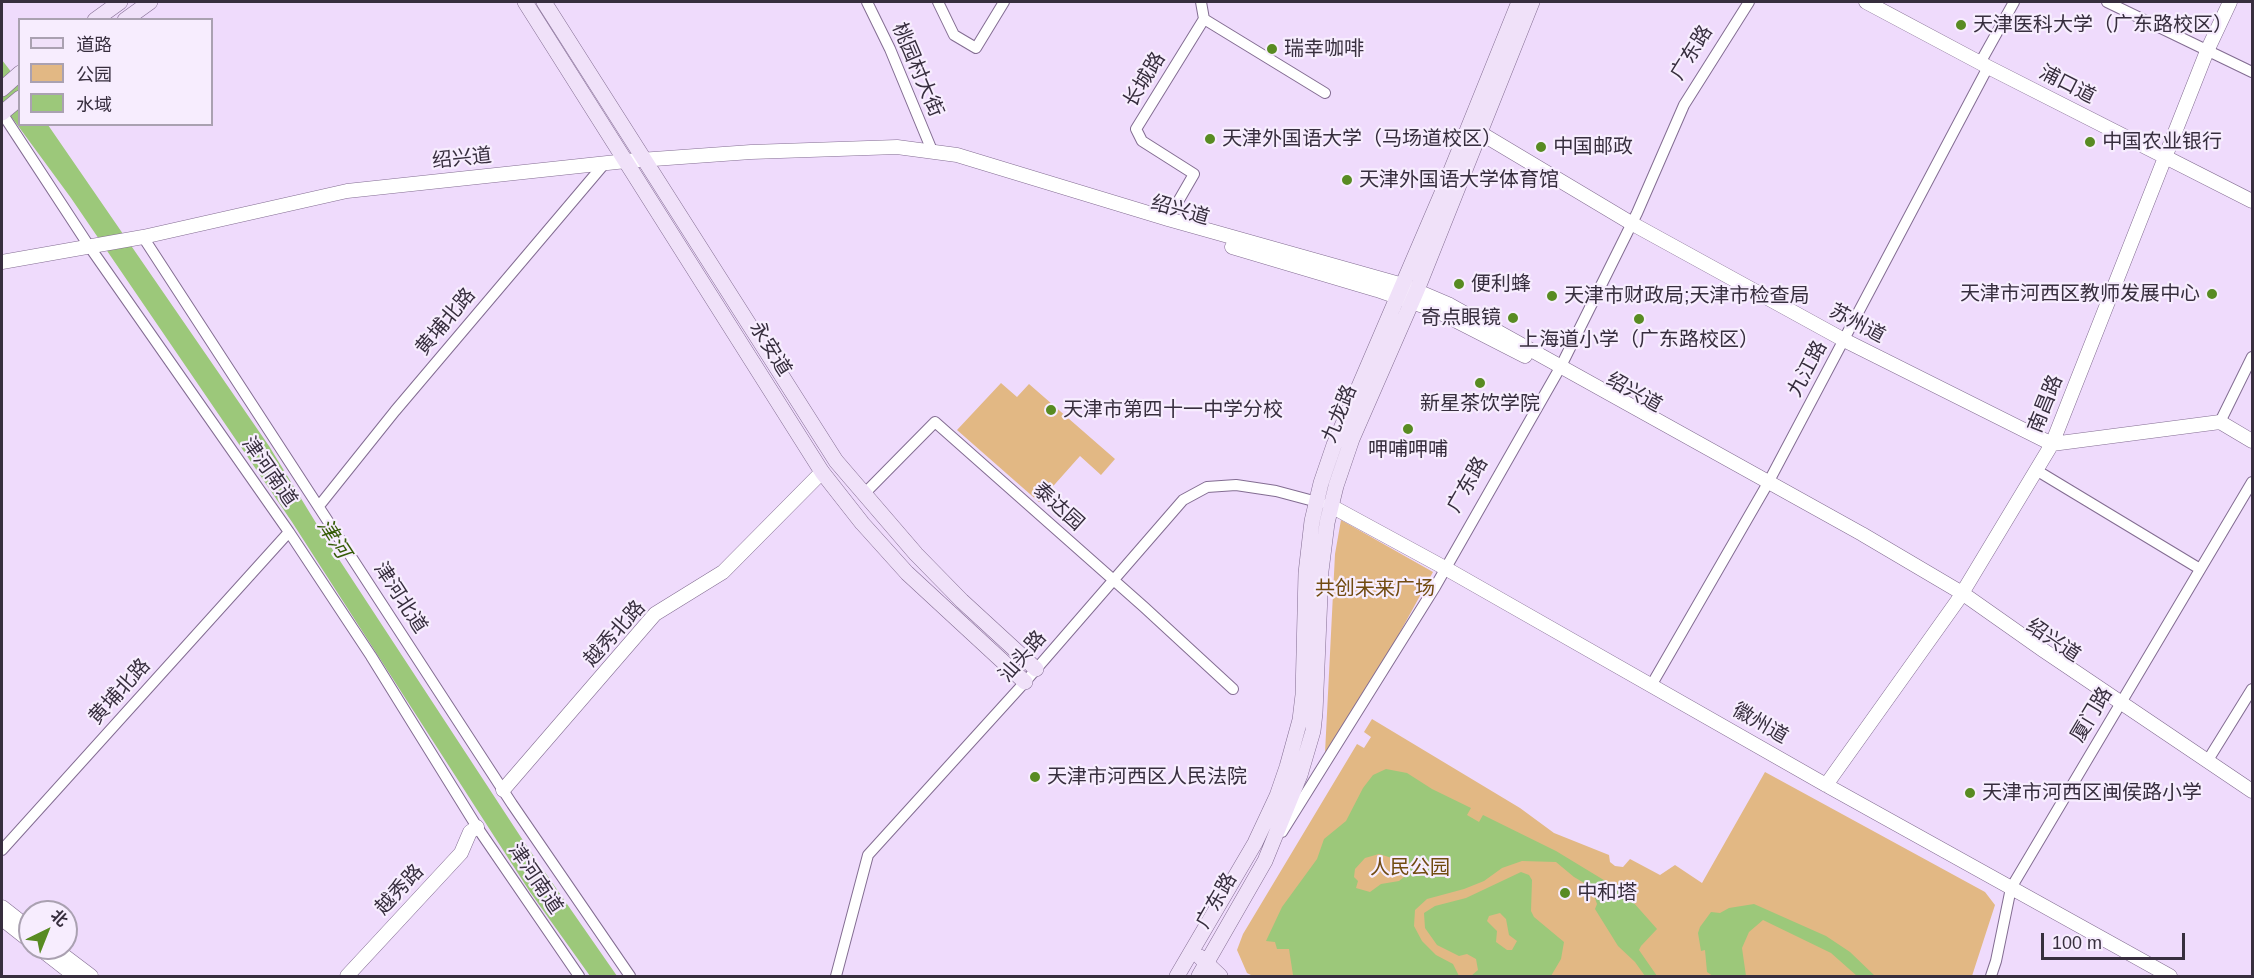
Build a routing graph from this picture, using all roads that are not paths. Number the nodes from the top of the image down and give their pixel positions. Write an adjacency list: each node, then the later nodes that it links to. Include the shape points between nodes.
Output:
1 (120, 2): 16 (main road)
2 (150, 2): 17 (main road)
3 (525, 2): 31 (main road, 永安道)
4 (544, 2): 30 (main road, 永安道)
5 (867, 2): 28 (street, 桃园村大街)
6 (938, 2): 7 (street, via 954,35 976,48)
7 (1004, 2)
8 (1201, 2): 18 (street)
9 (1519, 2): 27 (main road, 九龙路)
10 (1532, 2): 27 (main road, 九龙路)
11 (1749, 2): 35 (street, 广东路, via 1684,105)
12 (1866, 2): 20 (street, 浦口道)
13 (2014, 2): 20 (street, 九江路)
14 (2107, 2): 19 (street)
15 (2230, 2): 19 (street, 南昌路)
16 (98, 18)
17 (128, 18)
18 (1204, 19): 24 (street); 34 (street, 长城路, via 1136,129 1142,141 1194,174)
19 (2207, 51): 21 (street); 29 (street, 南昌路)
20 (1984, 65): 29 (street, 浦口道); 40 (street, 九江路)
21 (2253, 72)
22 (18, 75): 23 (main road)
23 (2, 89)
24 (1325, 93)
25 (18, 100): 26 (main road)
26 (2, 113): 37 (street, 津河南道)
27 (1474, 129): 35 (street, 苏州道); 39 (main road, 九龙路)
28 (933, 153): 30 (street, 绍兴道, via 897,147); 34 (street, 绍兴道, via 976,160); 39 (street, 绍兴道, via 966,167)
29 (2165, 157): 33 (street, 浦口道); 45 (street, 南昌路)
30 (645, 160): 31 (street, 绍兴道); 50 (main road, 永安道, via 826,446)
31 (626, 161): 32 (street, 绍兴道); 47 (main road, 永安道)
32 (605, 164): 36 (street, 绍兴道, via 346,191); 52 (street, 黄埔北路)
33 (2253, 201)
34 (1168, 219): 39 (street, 绍兴道)
35 (1631, 223): 40 (street, 苏州道); 42 (street, 广东路)
36 (137, 238): 37 (street, 绍兴道); 52 (street, 津河北道)
37 (89, 246): 38 (street, 绍兴道); 54 (street, 津河南道)
38 (2, 262)
39 (1408, 294): 42 (street, 绍兴道); 51 (main road, 九龙路, via 1334,445); 53 (main road, 九龙路, via 1352,439)
40 (1844, 340): 45 (street, 苏州道); 49 (street, 九江路)
41 (2253, 357): 43 (street)
42 (1559, 369): 49 (street, 绍兴道); 55 (street, 广东路)
43 (2220, 422): 44 (street); 45 (street)
44 (2253, 441)
45 (2052, 444): 46 (street, 南昌路)
46 (2036, 470): 56 (street); 58 (street, 南昌路)
47 (822, 472): 60 (main road, 永安道, via 907,573); 67 (street, 越秀北路, via 723,572 655,614)
48 (2253, 482): 56 (street, 厦门路)
49 (1766, 486): 58 (street, 绍兴道, via 1862,534); 61 (street, 九江路)
50 (863, 495): 57 (street, 泰达园, via 935,422); 59 (main road, 永安道, via 915,554)
51 (1316, 501): 53 (street, 汕头路); 57 (street, 汕头路, via 1236,485 1207,487 1183,500); 71 (main road, 九龙路, via 1306,573 1300,720 1277,796)
52 (319, 506): 67 (street, 津河北道)
53 (1331, 506): 55 (street, 徽州道); 73 (main road, 九龙路, via 1321,571 1313,731 1290,804)
54 (289, 532): 70 (street, 津河南道); 72 (street, 黄埔北路)
55 (1446, 568): 61 (street, 徽州道); 73 (street, 广东路)
56 (2200, 569): 64 (street, 厦门路)
57 (1113, 580): 59 (street, 汕头路); 63 (street, 泰达园)
58 (1960, 596): 64 (street, 绍兴道); 66 (street, 南昌路)
59 (1036, 669): 60 (street, 汕头路)
60 (1025, 682): 89 (street, 汕头路, via 868,855)
61 (1652, 684): 66 (street, 徽州道)
62 (2253, 688): 65 (street)
63 (1233, 689)
64 (2119, 705): 65 (street, 绍兴道); 69 (street, 绍兴道); 74 (street, 厦门路)
65 (2208, 760): 68 (street, 绍兴道)
66 (1826, 785): 74 (street, 徽州道)
67 (503, 790): 88 (street, 津河北道)
68 (2253, 791)
69 (2253, 800)
70 (481, 825): 86 (street, 越秀路, via 470,832 461,853); 87 (street, 津河南道)
71 (1255, 843): 79 (main road, 广东路)
72 (2, 850)
73 (1265, 861): 82 (main road, 广东路)
74 (2011, 888): 91 (street, 厦门路); 92 (street, 徽州道)
75 (2, 907): 77 (street)
76 (2, 919): 78 (street)
77 (18, 920)
78 (18, 932)
79 (1194, 946): 82 (main road); 83 (main road, 广东路)
80 (54, 960): 84 (street)
81 (70, 960): 85 (street)
82 (1202, 970): 90 (main road)
83 (1184, 972)
84 (75, 976)
85 (91, 976)
86 (347, 976)
87 (579, 976)
88 (630, 976)
89 (836, 976)
90 (1220, 976)
91 (1991, 976)
92 (2170, 976)

